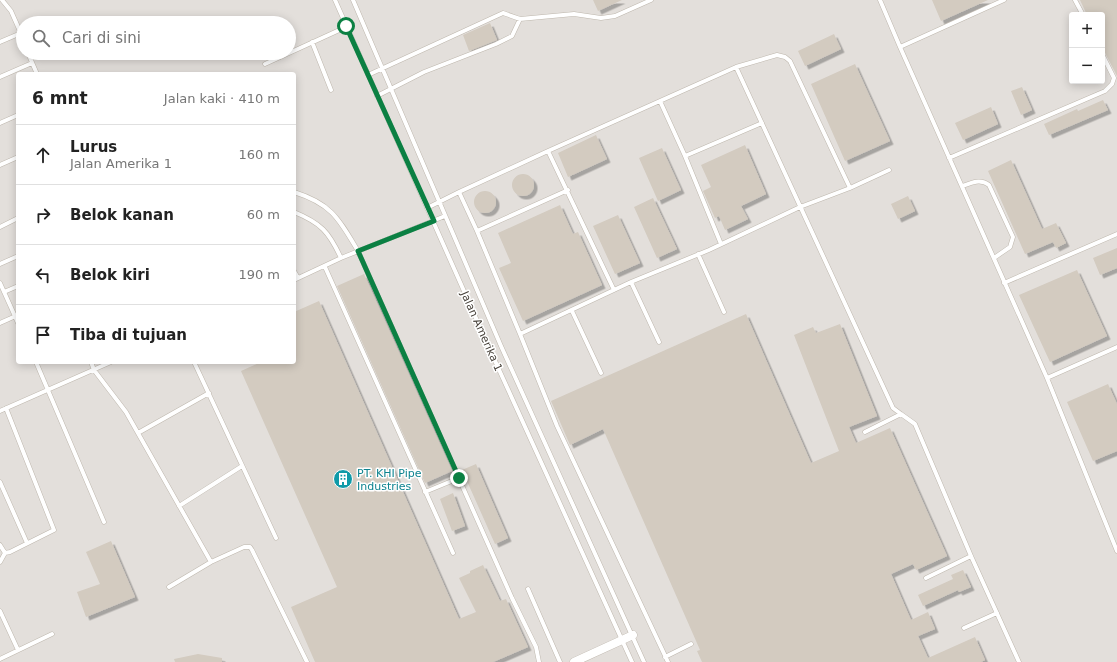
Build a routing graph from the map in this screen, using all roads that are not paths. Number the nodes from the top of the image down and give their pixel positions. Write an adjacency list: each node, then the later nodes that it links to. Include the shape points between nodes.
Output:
1 (2, 0): 10 (lane)
2 (335, 0): 11 (lane, Jalan Amerika 1)
3 (353, 0): 23 (lane, Jalan Amerika 1)
4 (651, 0): 9 (lane, via 615,16 601,18 574,14)
5 (880, 0): 15 (lane)
6 (1004, 0): 15 (lane)
7 (1075, 0): 8 (lane)
8 (1081, 12)
9 (520, 19): 23 (lane, via 503,13); 27 (lane, via 512,36 424,72)
10 (16, 22)
11 (346, 26): 14 (lane); 25 (lane, Jalan Amerika 1)
12 (16, 35): 13 (lane)
13 (0, 42)
14 (312, 42): 16 (lane); 28 (lane)
15 (900, 47): 37 (lane)
16 (296, 49)
17 (31, 60): 20 (lane)
18 (274, 60): 21 (lane)
19 (1105, 60): 37 (lane, via 1114,78 1105,91)
20 (32, 63): 24 (lane); 26 (lane)
21 (265, 64)
22 (736, 67): 30 (lane); 33 (lane); 41 (lane, via 777,55 790,61)
23 (382, 68): 25 (lane); 27 (lane, Jalan Amerika 1)
24 (36, 72)
25 (368, 75): 29 (lane, Jalan Amerika 1)
26 (0, 77)
27 (391, 89): 29 (lane); 45 (lane, Jalan Amerika 1)
28 (331, 90)
29 (377, 96): 47 (lane, Jalan Amerika 1)
30 (660, 101): 34 (lane); 35 (lane)
31 (16, 117): 32 (lane)
32 (0, 123)
33 (762, 123): 35 (lane); 46 (lane)
34 (548, 151): 42 (lane); 43 (lane)
35 (685, 156): 55 (lane)
36 (16, 158): 38 (lane)
37 (949, 158): 40 (lane)
38 (0, 165)
39 (889, 170): 41 (lane)
40 (962, 186): 60 (lane); 60 (lane, via 976,181 989,185 1013,237 1010,247)
41 (850, 188): 46 (lane)
42 (568, 190): 53 (lane); 68 (lane)
43 (459, 192): 45 (lane); 53 (lane)
44 (296, 193): 56 (lane, via 321,203 337,216)
45 (439, 203): 47 (lane); 49 (lane, Jalan Amerika 1)
46 (800, 207): 55 (lane); 89 (lane, via 893,408)
47 (427, 208): 51 (lane, Jalan Amerika 1)
48 (296, 213): 59 (lane, via 310,219 328,233)
49 (445, 216): 51 (lane); 114 (lane, Jalan Amerika 1, via 501,346)
50 (16, 219): 52 (lane)
51 (434, 221): 56 (lane); 115 (lane, Jalan Amerika 1)
52 (0, 227)
53 (477, 231): 75 (lane)
54 (1117, 234): 66 (lane)
55 (721, 244): 57 (lane)
56 (358, 251): 59 (lane); 93 (lane)
57 (698, 254): 64 (lane); 71 (lane)
58 (16, 257): 61 (lane)
59 (341, 258): 62 (lane)
60 (994, 258): 66 (lane)
61 (0, 264)
62 (325, 266): 63 (lane); 95 (lane)
63 (296, 279)
64 (631, 282): 68 (lane); 76 (lane)
65 (0, 283): 69 (lane)
66 (1004, 283): 84 (lane)
67 (16, 287): 69 (lane)
68 (614, 290): 70 (lane)
69 (4, 292): 72 (lane)
70 (572, 311): 75 (lane); 83 (lane)
71 (724, 312)
72 (16, 314)
73 (16, 316): 74 (lane)
74 (0, 323)
75 (520, 334): 118 (lane, via 557,426)
76 (659, 342)
77 (1117, 348): 84 (lane)
78 (37, 364): 85 (lane)
79 (92, 364): 82 (lane)
80 (107, 364): 82 (lane)
81 (195, 364): 86 (lane)
82 (94, 370): 85 (lane); 91 (lane, via 126,412)
83 (601, 373)
84 (1047, 378): 101 (lane)
85 (49, 389): 87 (lane); 97 (lane)
86 (209, 393): 91 (lane); 92 (lane)
87 (6, 408): 88 (lane); 99 (lane, via 54,530)
88 (0, 411)
89 (901, 414): 90 (lane); 104 (lane, via 915,424)
90 (865, 432)
91 (138, 434): 96 (lane)
92 (242, 466): 96 (lane); 98 (lane)
93 (459, 478): 95 (lane); 121 (lane, via 536,647)
94 (0, 482): 99 (lane)
95 (425, 492): 102 (lane)
96 (179, 506): 106 (lane)
97 (104, 522)
98 (276, 538)
99 (27, 543): 103 (lane)
100 (0, 545): 103 (lane)
101 (1117, 551)
102 (453, 552)
103 (5, 553): 105 (lane)
104 (971, 556): 107 (lane); 111 (lane)
105 (0, 562)
106 (211, 562): 108 (lane); 120 (lane, via 244,547 250,547)
107 (926, 578)
108 (168, 587)
109 (528, 589): 122 (lane)
110 (0, 611): 117 (lane)
111 (997, 613): 112 (lane); 127 (lane)
112 (964, 628)
113 (52, 634): 117 (lane)
114 (633, 635): 115 (street); 125 (lane, Jalan Amerika 1)
115 (622, 640): 123 (street); 124 (lane, Jalan Amerika 1)
116 (691, 644): 118 (lane)
117 (18, 650): 119 (lane)
118 (665, 656): 126 (lane)
119 (0, 659)
120 (307, 662)
121 (538, 662)
122 (560, 662)
123 (574, 662)
124 (632, 662)
125 (644, 662)
126 (668, 662)
127 (1019, 662)

